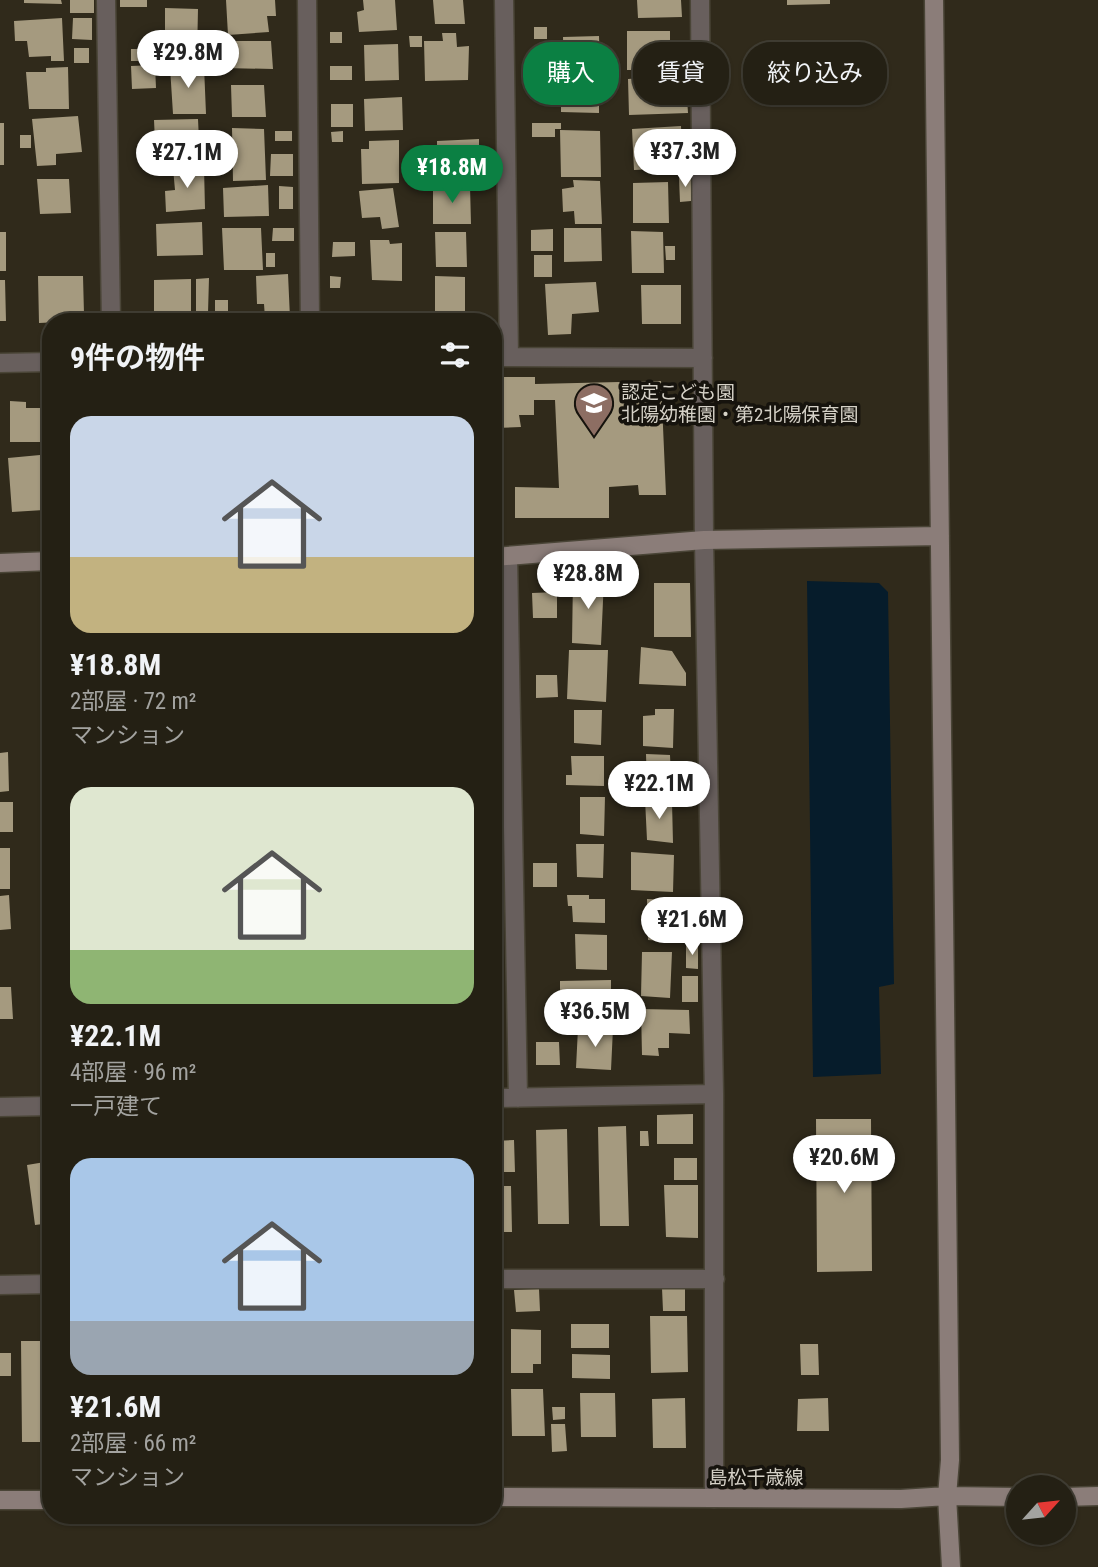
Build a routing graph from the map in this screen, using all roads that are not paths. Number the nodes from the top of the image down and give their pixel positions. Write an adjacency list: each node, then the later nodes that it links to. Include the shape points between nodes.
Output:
1 (106, 0): 6 (street)
2 (307, 0): 7 (street)
3 (504, 0): 8 (street)
4 (700, 0): 10 (street)
5 (934, 0): 13 (street)
6 (111, 313)
7 (310, 313)
8 (501, 313)
9 (502, 357): 10 (street)
10 (703, 358): 14 (street)
11 (42, 362): 12 (street)
12 (0, 363)
13 (940, 536): 14 (street); 28 (street)
14 (704, 540): 15 (street); 19 (street)
15 (502, 557)
16 (42, 561): 17 (street)
17 (0, 563)
18 (502, 617): 21 (street)
19 (714, 1094): 21 (street); 25 (street)
20 (502, 1098): 21 (street)
21 (518, 1098)
22 (42, 1106): 23 (street)
23 (0, 1107)
24 (502, 1279): 25 (street)
25 (715, 1279): 33 (street)
26 (42, 1284): 27 (street)
27 (0, 1285)
28 (947, 1496): 32 (street, 島松千歳線); 33 (street, 島松千歳線); 36 (street)
29 (1076, 1496): 30 (street)
30 (1098, 1496)
31 (502, 1497): 33 (street, 島松千歳線)
32 (1006, 1497)
33 (714, 1498)
34 (0, 1500): 35 (street)
35 (42, 1500)
36 (951, 1567)

